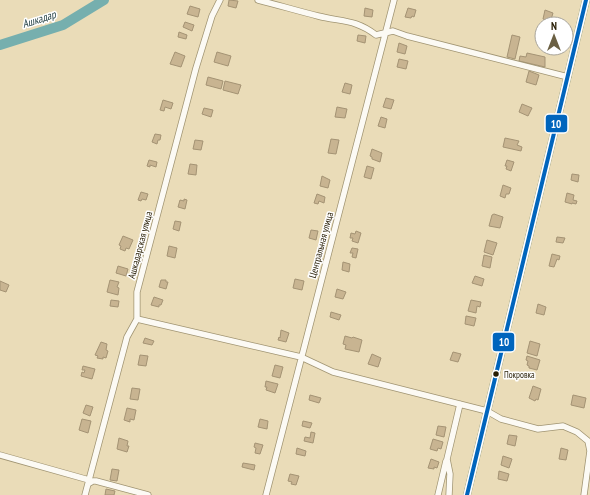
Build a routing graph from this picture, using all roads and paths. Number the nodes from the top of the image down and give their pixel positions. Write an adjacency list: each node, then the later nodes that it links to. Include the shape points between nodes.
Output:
1 (220, 0): 7 (street, Ашкадарская улица, via 212,16 196,68 137,292)
2 (258, 0): 5 (street, via 327,18 350,21 365,26 376,35)
3 (394, 0): 5 (street, Центральная улица)
4 (586, 0): 6 (main road)
5 (385, 33): 6 (street, via 393,31); 8 (street, Центральная улица)
6 (568, 77): 10 (main road)
7 (137, 319): 8 (street); 13 (street, via 127,336)
8 (301, 357): 9 (street, via 333,372); 16 (street, Центральная улица)
9 (460, 404): 10 (street); 12 (street)
10 (487, 411): 19 (main road); 20 (street, via 501,419 538,429 564,426 588,441 590,451)
11 (0, 455): 13 (street)
12 (447, 459): 17 (street); 18 (street, via 450,474)
13 (89, 482): 14 (street); 15 (street, via 96,481)
14 (85, 495)
15 (148, 495)
16 (266, 495)
17 (438, 495)
18 (449, 495)
19 (467, 495)
20 (584, 495)

